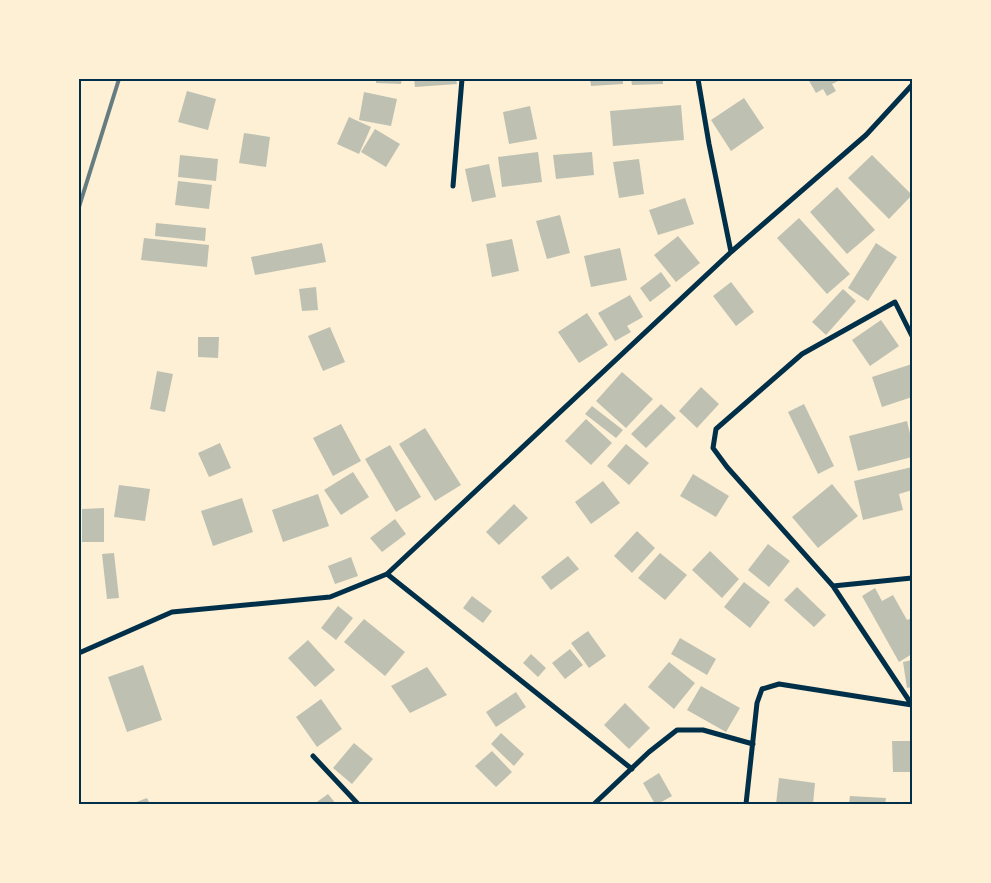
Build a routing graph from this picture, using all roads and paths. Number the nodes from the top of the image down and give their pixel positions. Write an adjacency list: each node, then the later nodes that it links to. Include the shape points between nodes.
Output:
1 (462, 79): 4 (street)
2 (698, 79): 5 (street)
3 (912, 85): 5 (street, via 866,135)
4 (453, 186)
5 (731, 252): 7 (street)
6 (912, 336): 9 (street, via 895,302 802,354 716,429 713,448 727,467)
7 (387, 574): 10 (street, via 330,597 172,612); 14 (street)
8 (912, 578): 9 (street)
9 (833, 586): 11 (street)
10 (79, 653)
11 (912, 705): 12 (street, via 778,684 762,689 757,703)
12 (753, 744): 14 (street, via 703,730 677,730); 17 (street)
13 (313, 756): 15 (street)
14 (632, 769): 16 (street)
15 (358, 804)
16 (594, 804)
17 (746, 804)

